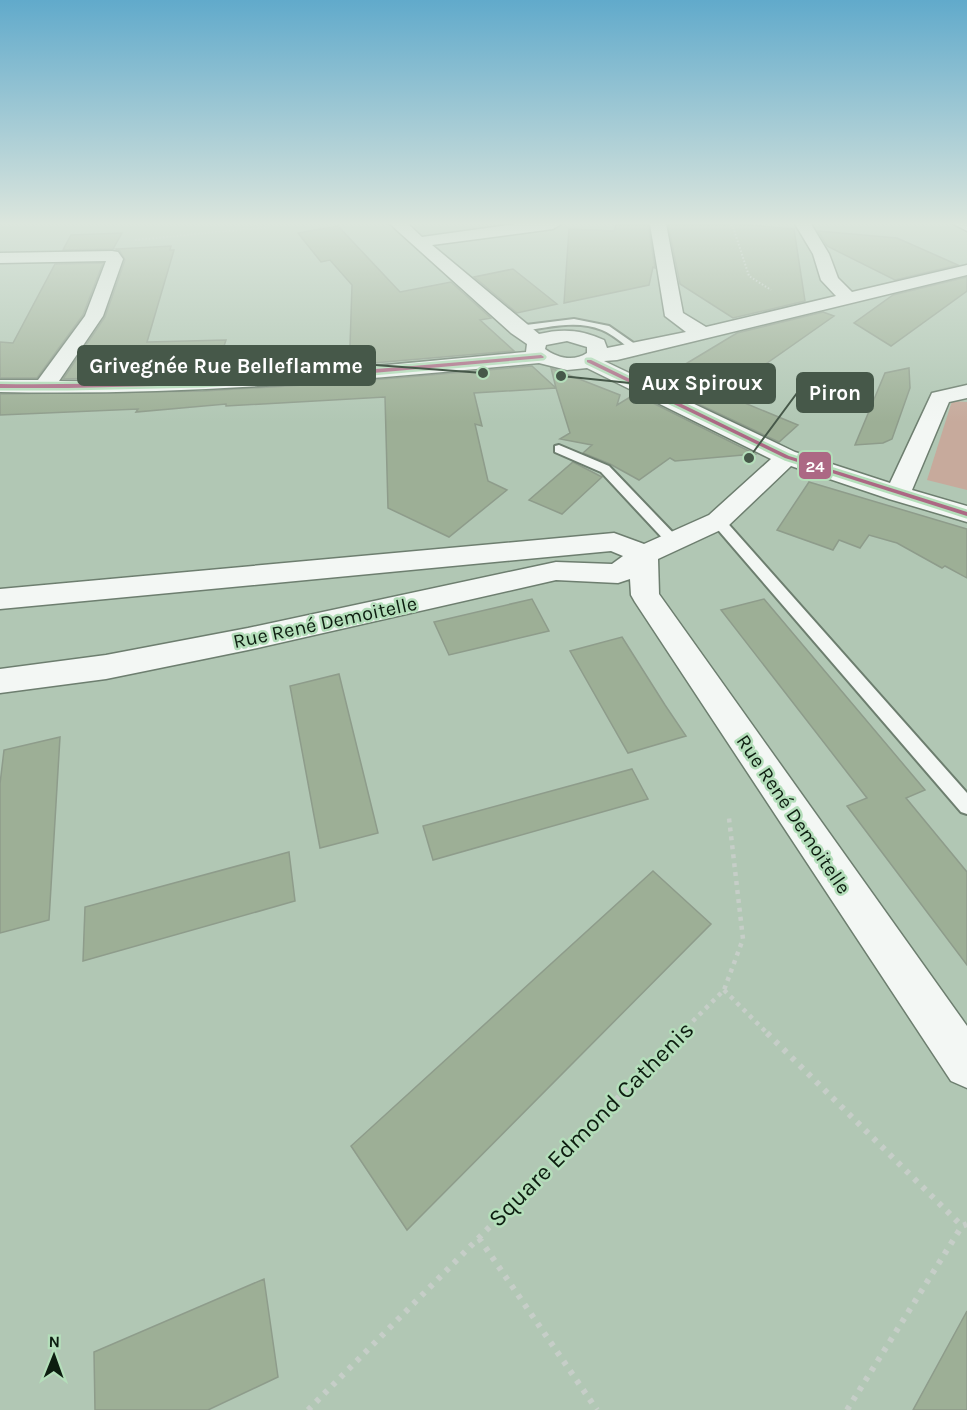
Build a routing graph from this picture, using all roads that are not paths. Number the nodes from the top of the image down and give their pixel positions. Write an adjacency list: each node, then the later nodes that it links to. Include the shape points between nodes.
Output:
1 (104, 290): 13 (street, via 94,316)
2 (473, 290): 7 (street)
3 (669, 290): 8 (street, via 674,316)
4 (840, 290): 6 (street)
5 (883, 290): 6 (street)
6 (848, 298): 8 (street)
7 (518, 329): 9 (lane, via 590,323 607,328); 10 (street)
8 (702, 333): 9 (street)
9 (637, 349): 11 (street)
10 (539, 350): 11 (street, via 564,363); 11 (street, via 555,334 579,335 597,344); 13 (street, via 216,383)
11 (593, 358): 16 (street)
12 (0, 386): 13 (street)
13 (43, 388)
14 (967, 390): 17 (street, via 940,398)
15 (559, 449): 20 (lane, via 605,470)
16 (787, 457): 17 (street); 19 (street, Rue René Demoitelle)
17 (897, 494): 18 (street)
18 (967, 514)
19 (718, 521): 20 (street, Rue René Demoitelle); 23 (lane)
20 (658, 548): 21 (street, via 614,542); 22 (street, Rue René Demoitelle, via 618,574 556,571 248,639 106,667); 24 (street, Rue René Demoitelle, via 645,595)
21 (0, 599)
22 (0, 681)
23 (967, 806)
24 (967, 1065)

